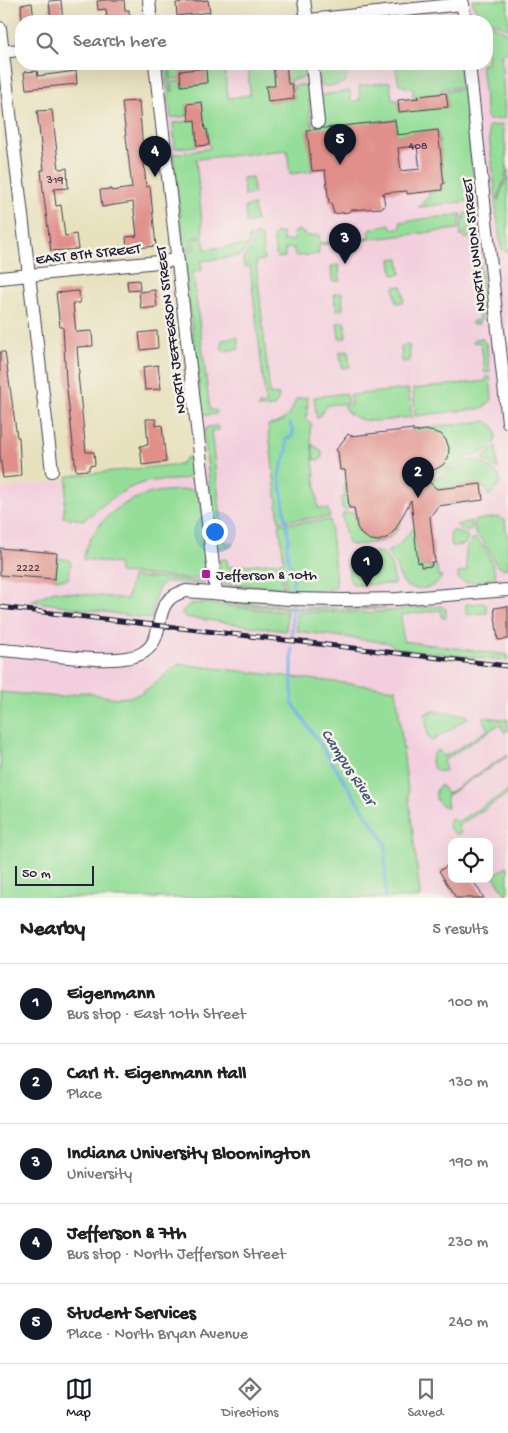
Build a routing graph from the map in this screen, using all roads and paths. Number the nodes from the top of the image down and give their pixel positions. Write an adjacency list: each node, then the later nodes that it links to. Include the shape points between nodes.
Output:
1 (149, 0): 4 (street)
2 (304, 0): 5 (street)
3 (463, 2): 6 (street); 7 (street)
4 (150, 15)
5 (304, 15)
6 (354, 15)
7 (464, 15)
8 (0, 28): 10 (street)
9 (15, 51): 10 (street)
10 (1, 52): 16 (street)
11 (156, 70): 15 (street, NORTH JEFFERSON STREET)
12 (313, 70): 14 (street)
13 (470, 70): 18 (street, NORTH UNION STREET)
14 (318, 122)
15 (178, 260): 16 (street, EAST 8TH STREET); 21 (street, NORTH JEFFERSON STREET)
16 (29, 275): 17 (street, EAST 8TH STREET); 19 (street)
17 (0, 278)
18 (508, 422)
19 (52, 471)
20 (508, 590): 21 (street, via 397,599 294,599)
21 (216, 592): 22 (street, via 186,591 173,596 161,612 151,646 135,656 111,659)
22 (0, 650)

